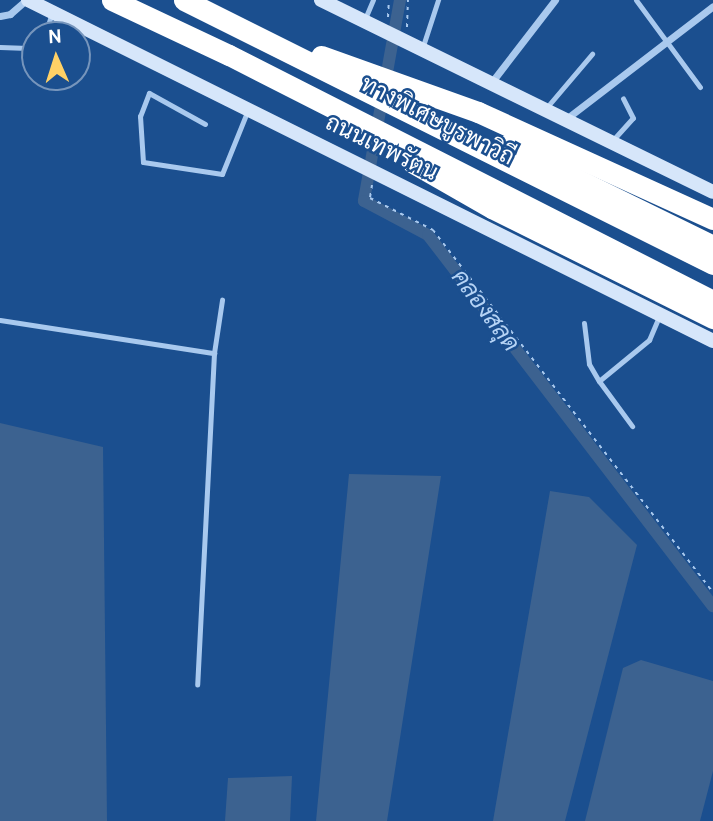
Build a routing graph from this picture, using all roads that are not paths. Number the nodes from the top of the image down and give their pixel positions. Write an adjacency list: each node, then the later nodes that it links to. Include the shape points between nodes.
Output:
1 (27, 0): 12 (main road, ถนนเทพรัตน); 13 (street)
2 (112, 0): 36 (highway, ถนนเทพรัตน)
3 (139, 0): 16 (highway, ทางพิเศษบูรพาวิถี)
4 (184, 0): 16 (highway, ทางพิเศษบูรพาวิถี)
5 (210, 0): 32 (highway)
6 (321, 0): 15 (main road)
7 (373, 0): 15 (lane)
8 (438, 0): 18 (lane)
9 (555, 0): 22 (street)
10 (636, 0): 17 (lane)
11 (713, 6): 17 (street)
12 (52, 12): 14 (lane); 25 (main road, ถนนเทพรัตน)
13 (0, 16)
14 (49, 21)
15 (376, 26): 18 (main road, via 407,42)
16 (232, 36): 31 (highway, via 478,111); 33 (highway, ทางพิเศษบูรพาวิถี); 34 (highway, ทางพิเศษบูรพาวิถี); 38 (highway, via 438,178)
17 (667, 41): 23 (lane); 27 (street)
18 (424, 43): 22 (main road)
19 (0, 47): 20 (lane)
20 (21, 48)
21 (592, 54): 26 (lane)
22 (491, 83): 26 (main road)
23 (700, 87)
24 (623, 98): 29 (lane, via 633,118)
25 (248, 109): 28 (lane, via 222,174 143,163 139,116 149,93); 37 (main road, ถนนเทพรัตน)
26 (545, 110): 27 (main road)
27 (566, 119): 29 (main road)
28 (205, 124)
29 (612, 141): 30 (main road)
30 (713, 192)
31 (713, 219)
32 (713, 246)
33 (713, 264)
34 (713, 287)
35 (222, 300): 42 (lane)
36 (713, 301)
37 (660, 314): 41 (main road, ถนนเทพรัตน); 43 (lane, via 649,340)
38 (713, 318)
39 (0, 320): 42 (lane)
40 (584, 323): 43 (lane, via 589,364)
41 (713, 341)
42 (215, 353): 45 (lane)
43 (599, 381): 44 (lane)
44 (632, 426)
45 (197, 685)

